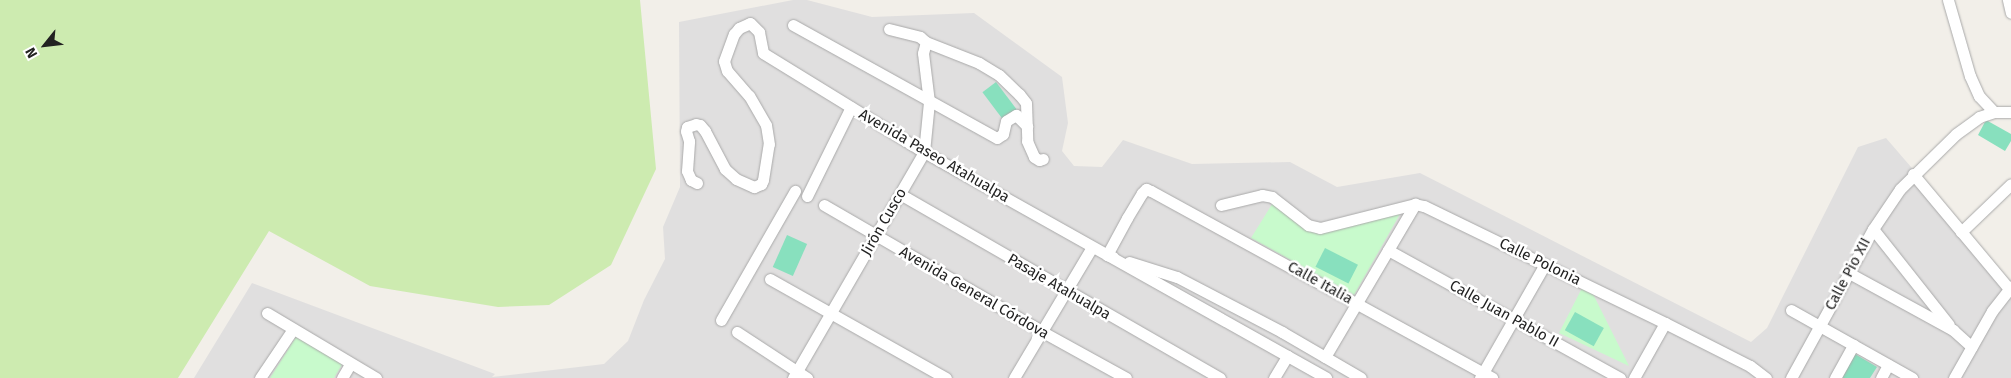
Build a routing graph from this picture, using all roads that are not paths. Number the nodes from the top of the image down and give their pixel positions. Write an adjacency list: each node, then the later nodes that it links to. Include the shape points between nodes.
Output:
1 (1948, 0): 9 (street, via 1970,76 1979,96)
2 (2008, 0): 3 (street)
3 (2011, 14)
4 (793, 24): 7 (street)
5 (889, 29): 6 (street, via 920,38)
6 (924, 47): 7 (street, Jirón Cusco); 11 (street, via 979,63 998,75 1026,103)
7 (929, 102): 11 (street, via 997,138 1003,134 1006,121 1016,114); 12 (street, Jirón Cusco)
8 (851, 107): 12 (street, Avenida Paseo Atahualpa); 15 (street, Avenida Paseo Atahualpa, via 764,53 755,26 746,24 734,34 724,61 727,71 766,125 769,144 761,184 754,187 736,179 725,169 705,131 696,124 686,132 689,141 688,171 691,180); 19 (street)
9 (1994, 112): 10 (street); 14 (street, Calle Pio XII, via 1979,117 1956,134)
10 (2011, 112)
11 (1027, 126): 13 (street, via 1027,141 1034,157)
12 (924, 152): 18 (street, Jirón Cusco); 26 (street, Avenida Paseo Atahualpa)
13 (1043, 159)
14 (1913, 174): 23 (street, Calle Pio XII); 24 (street)
15 (697, 183)
16 (2011, 184): 24 (street)
17 (795, 191): 39 (street)
18 (900, 194): 25 (street, Jirón Cusco); 32 (street, Pasaje Atahualpa)
19 (807, 196)
20 (1415, 204): 21 (street, via 1320,228 1308,225 1272,197 1262,196); 27 (street); 29 (street, Calle Polonia)
21 (1221, 205)
22 (824, 206): 25 (street, Avenida General Córdova)
23 (1872, 228): 30 (street, Calle Pio XII); 43 (street)
24 (1962, 232): 33 (street)
25 (876, 236): 37 (street, Jirón Cusco); 44 (street, Avenida General Córdova)
26 (1092, 247): 28 (street, Avenida Paseo Atahualpa); 32 (street)
27 (1388, 250): 34 (street); 38 (street, Calle Juan Pablo II)
28 (1106, 255): 34 (street, Calle Italia, via 1146,190); 48 (street, Avenida Paseo Atahualpa); 49 (street, Avenida Paseo Atahualpa, via 1177,277)
29 (1545, 264): 38 (street); 40 (street, Calle Polonia)
30 (1848, 274): 41 (street, Calle Pio XII); 43 (street)
31 (770, 279): 37 (street)
32 (1065, 290): 44 (street); 60 (street, Pasaje Atahualpa)
33 (2011, 290): 47 (street, via 1992,312)
34 (1357, 303): 49 (street); 53 (street, Calle Italia)
35 (1792, 310): 41 (street)
36 (267, 313): 42 (street)
37 (832, 314): 52 (street, Jirón Cusco); 57 (street)
38 (1513, 319): 53 (street); 64 (street, Calle Juan Pablo II)
39 (720, 320)
40 (1665, 323): 65 (street); 66 (street, Calle Polonia, via 1743,362)
41 (1820, 326): 46 (street); 67 (street, Calle Pio XII)
42 (293, 329): 50 (street); 54 (street)
43 (1953, 330): 47 (street)
44 (1041, 331): 58 (street); 59 (street, Avenida General Córdova)
45 (737, 332): 52 (street)
46 (1853, 345): 51 (street); 68 (street)
47 (1972, 347): 71 (street)
48 (1286, 356): 61 (street); 62 (street, Avenida Paseo Atahualpa)
49 (1325, 357): 63 (street, Avenida Paseo Atahualpa)
50 (350, 364): 55 (street); 56 (street)
51 (1888, 365): 69 (street); 70 (street)
52 (799, 376)
53 (1485, 376)
54 (260, 378)
55 (342, 378)
56 (376, 378)
57 (946, 378)
58 (1014, 378)
59 (1126, 378)
60 (1220, 378)
61 (1274, 378)
62 (1326, 378)
63 (1361, 378)
64 (1620, 378)
65 (1634, 378)
66 (1766, 378)
67 (1790, 378)
68 (1836, 378)
69 (1881, 378)
70 (1912, 378)
71 (1954, 378)

